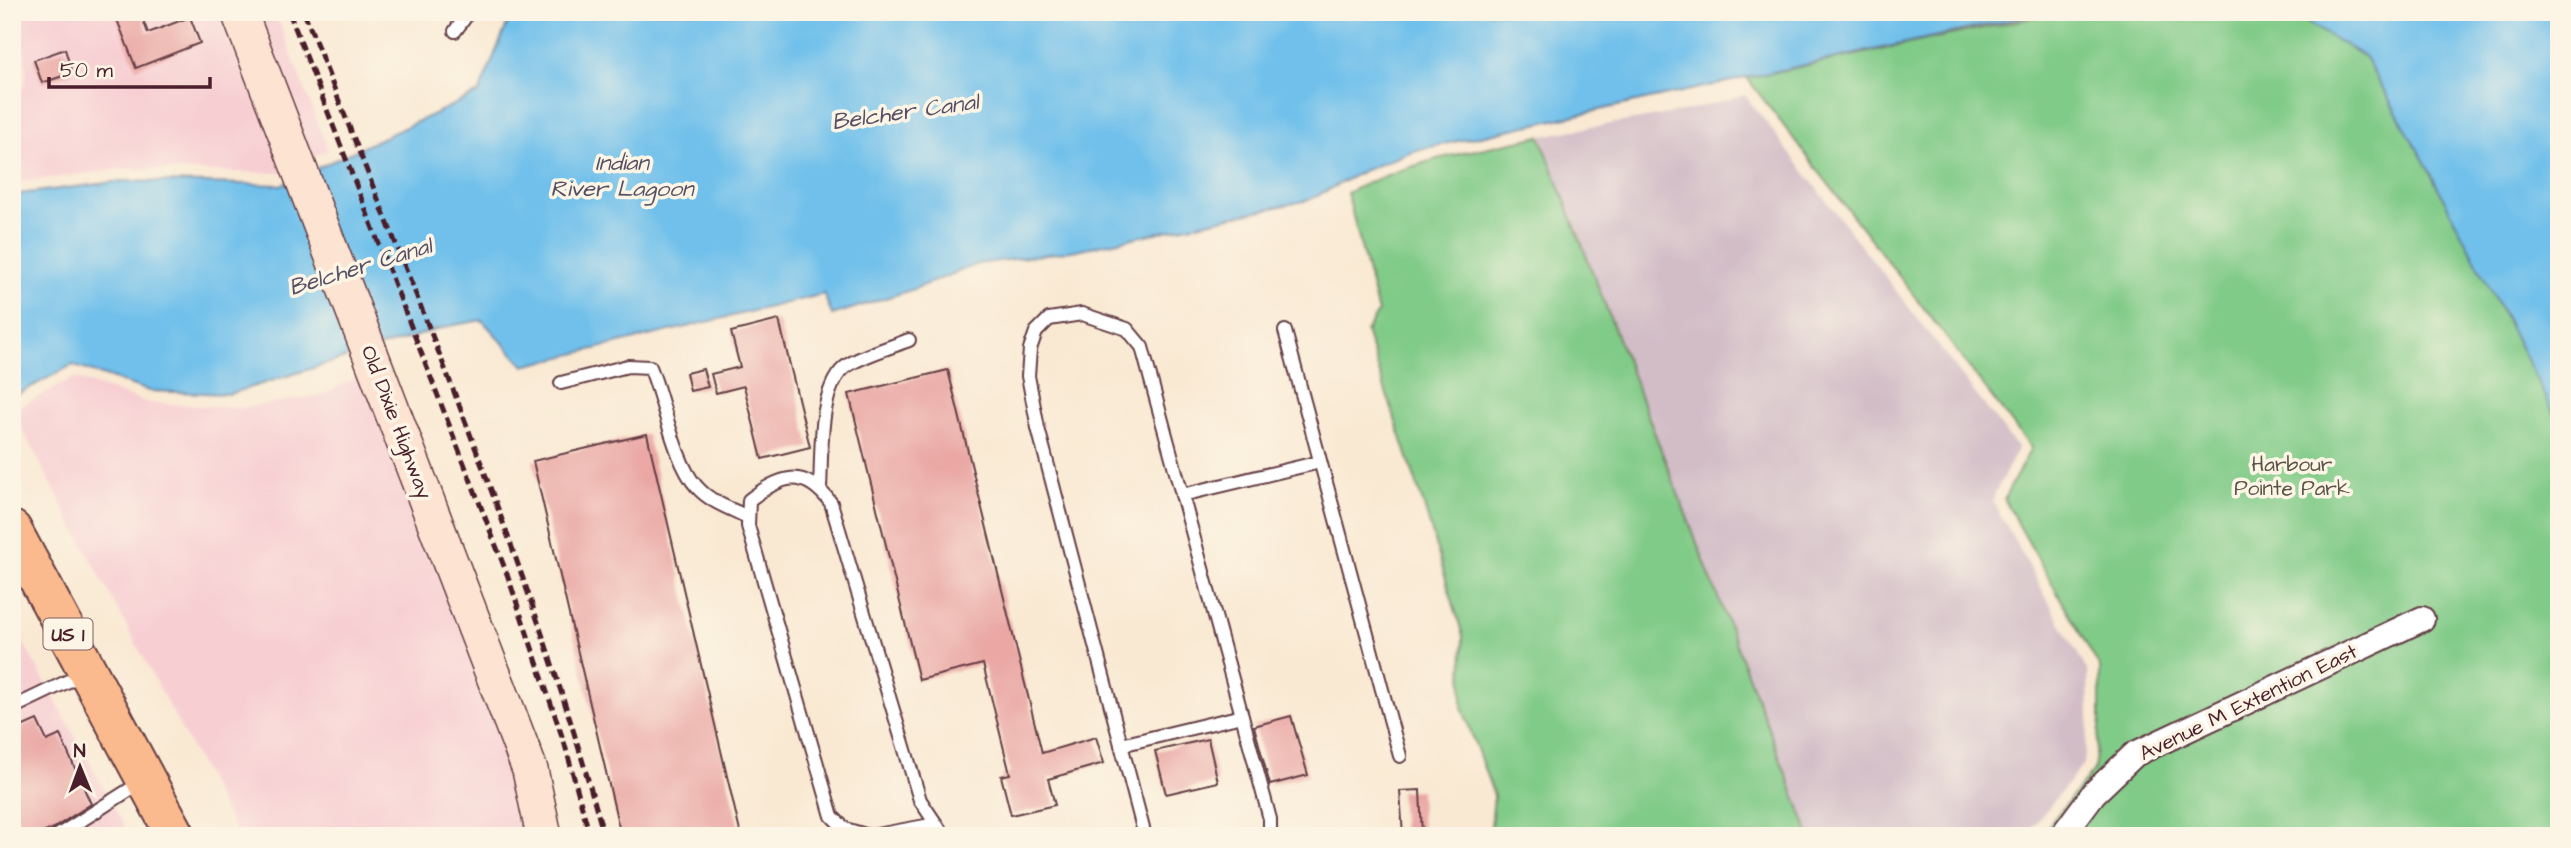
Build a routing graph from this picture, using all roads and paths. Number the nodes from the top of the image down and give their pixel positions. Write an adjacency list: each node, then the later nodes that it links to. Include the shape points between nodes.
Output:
1 (239, 12): 22 (street, Old Dixie Highway, via 530,770)
2 (469, 12): 3 (lane)
3 (455, 30)
4 (1285, 331): 7 (lane)
5 (909, 340): 8 (lane, via 846,366 837,375 827,401)
6 (561, 383): 10 (lane, via 628,366 650,367 680,458 695,486)
7 (1320, 461): 9 (lane); 17 (lane)
8 (820, 488): 10 (lane, via 802,478 773,482 749,500); 19 (lane, via 831,503 920,800)
9 (1182, 495): 15 (lane); 16 (lane, via 1142,347 1127,329 1082,314 1049,320 1035,332 1028,376)
10 (748, 517): 23 (lane, via 832,816 845,829)
11 (12, 530): 13 (main road, US 1)
12 (2422, 619): 27 (street, Avenue M Extention East, via 2135,754 2094,793)
13 (89, 671): 14 (lane); 18 (main road, US 1)
14 (12, 708)
15 (1242, 716): 16 (lane); 26 (lane, via 1270,819)
16 (1121, 745): 25 (lane)
17 (1400, 756)
18 (146, 780): 20 (lane); 21 (main road, US 1)
19 (936, 824): 23 (lane); 24 (lane)
20 (58, 836)
21 (176, 836)
22 (544, 836)
23 (870, 836)
24 (944, 836)
25 (1145, 836)
26 (1267, 836)
27 (2062, 836)

